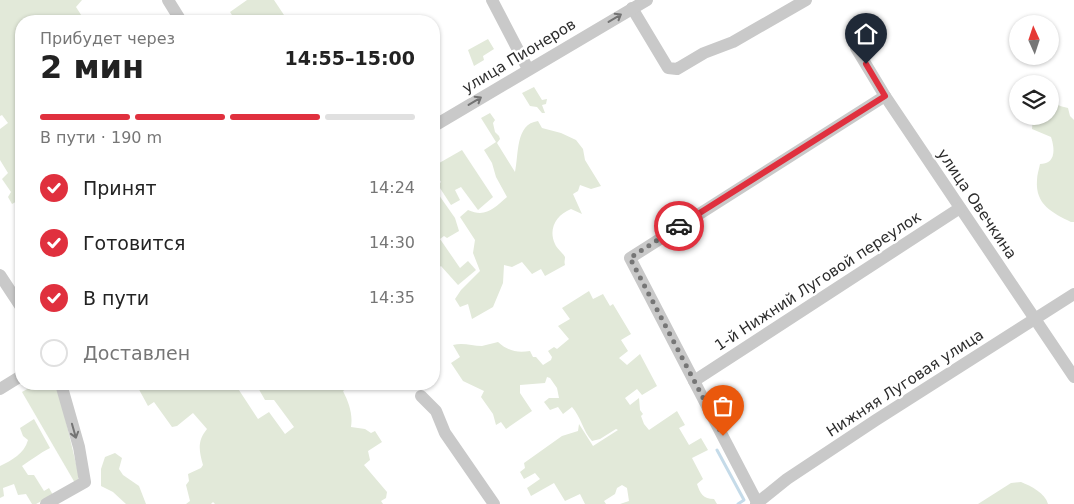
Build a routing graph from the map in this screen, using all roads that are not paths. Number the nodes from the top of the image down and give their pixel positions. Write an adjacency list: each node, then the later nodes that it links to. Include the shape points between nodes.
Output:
1 (168, 0): 6 (street)
2 (492, 0): 8 (street)
3 (647, 0): 5 (street, улица Пионеров)
4 (806, 0): 5 (street, via 733,42 704,53 677,69 668,68)
5 (632, 8): 8 (street, улица Пионеров, one-way to 5)
6 (177, 15)
7 (856, 48): 9 (street, улица Овечкина)
8 (528, 69): 10 (street, улица Пионеров, one-way to 8)
9 (885, 96): 11 (street, улица Овечкина); 18 (street, via 630,258)
10 (440, 122)
11 (960, 208): 15 (street, улица Овечкина); 18 (street, 1-й Нижний Луговой переулок)
12 (0, 275): 14 (street)
13 (1074, 294): 15 (street, Нижняя Луговая улица)
14 (15, 298)
15 (1035, 319): 16 (street, улица Овечкина); 24 (street, Нижняя Луговая улица, via 876,420)
16 (1074, 377)
17 (15, 380): 19 (street)
18 (694, 382): 24 (street)
19 (0, 389)
20 (63, 390): 22 (street, one-way to 22, via 85,482)
21 (421, 396): 23 (street, via 436,411 445,433)
22 (46, 504)
23 (494, 504)
24 (757, 504)

